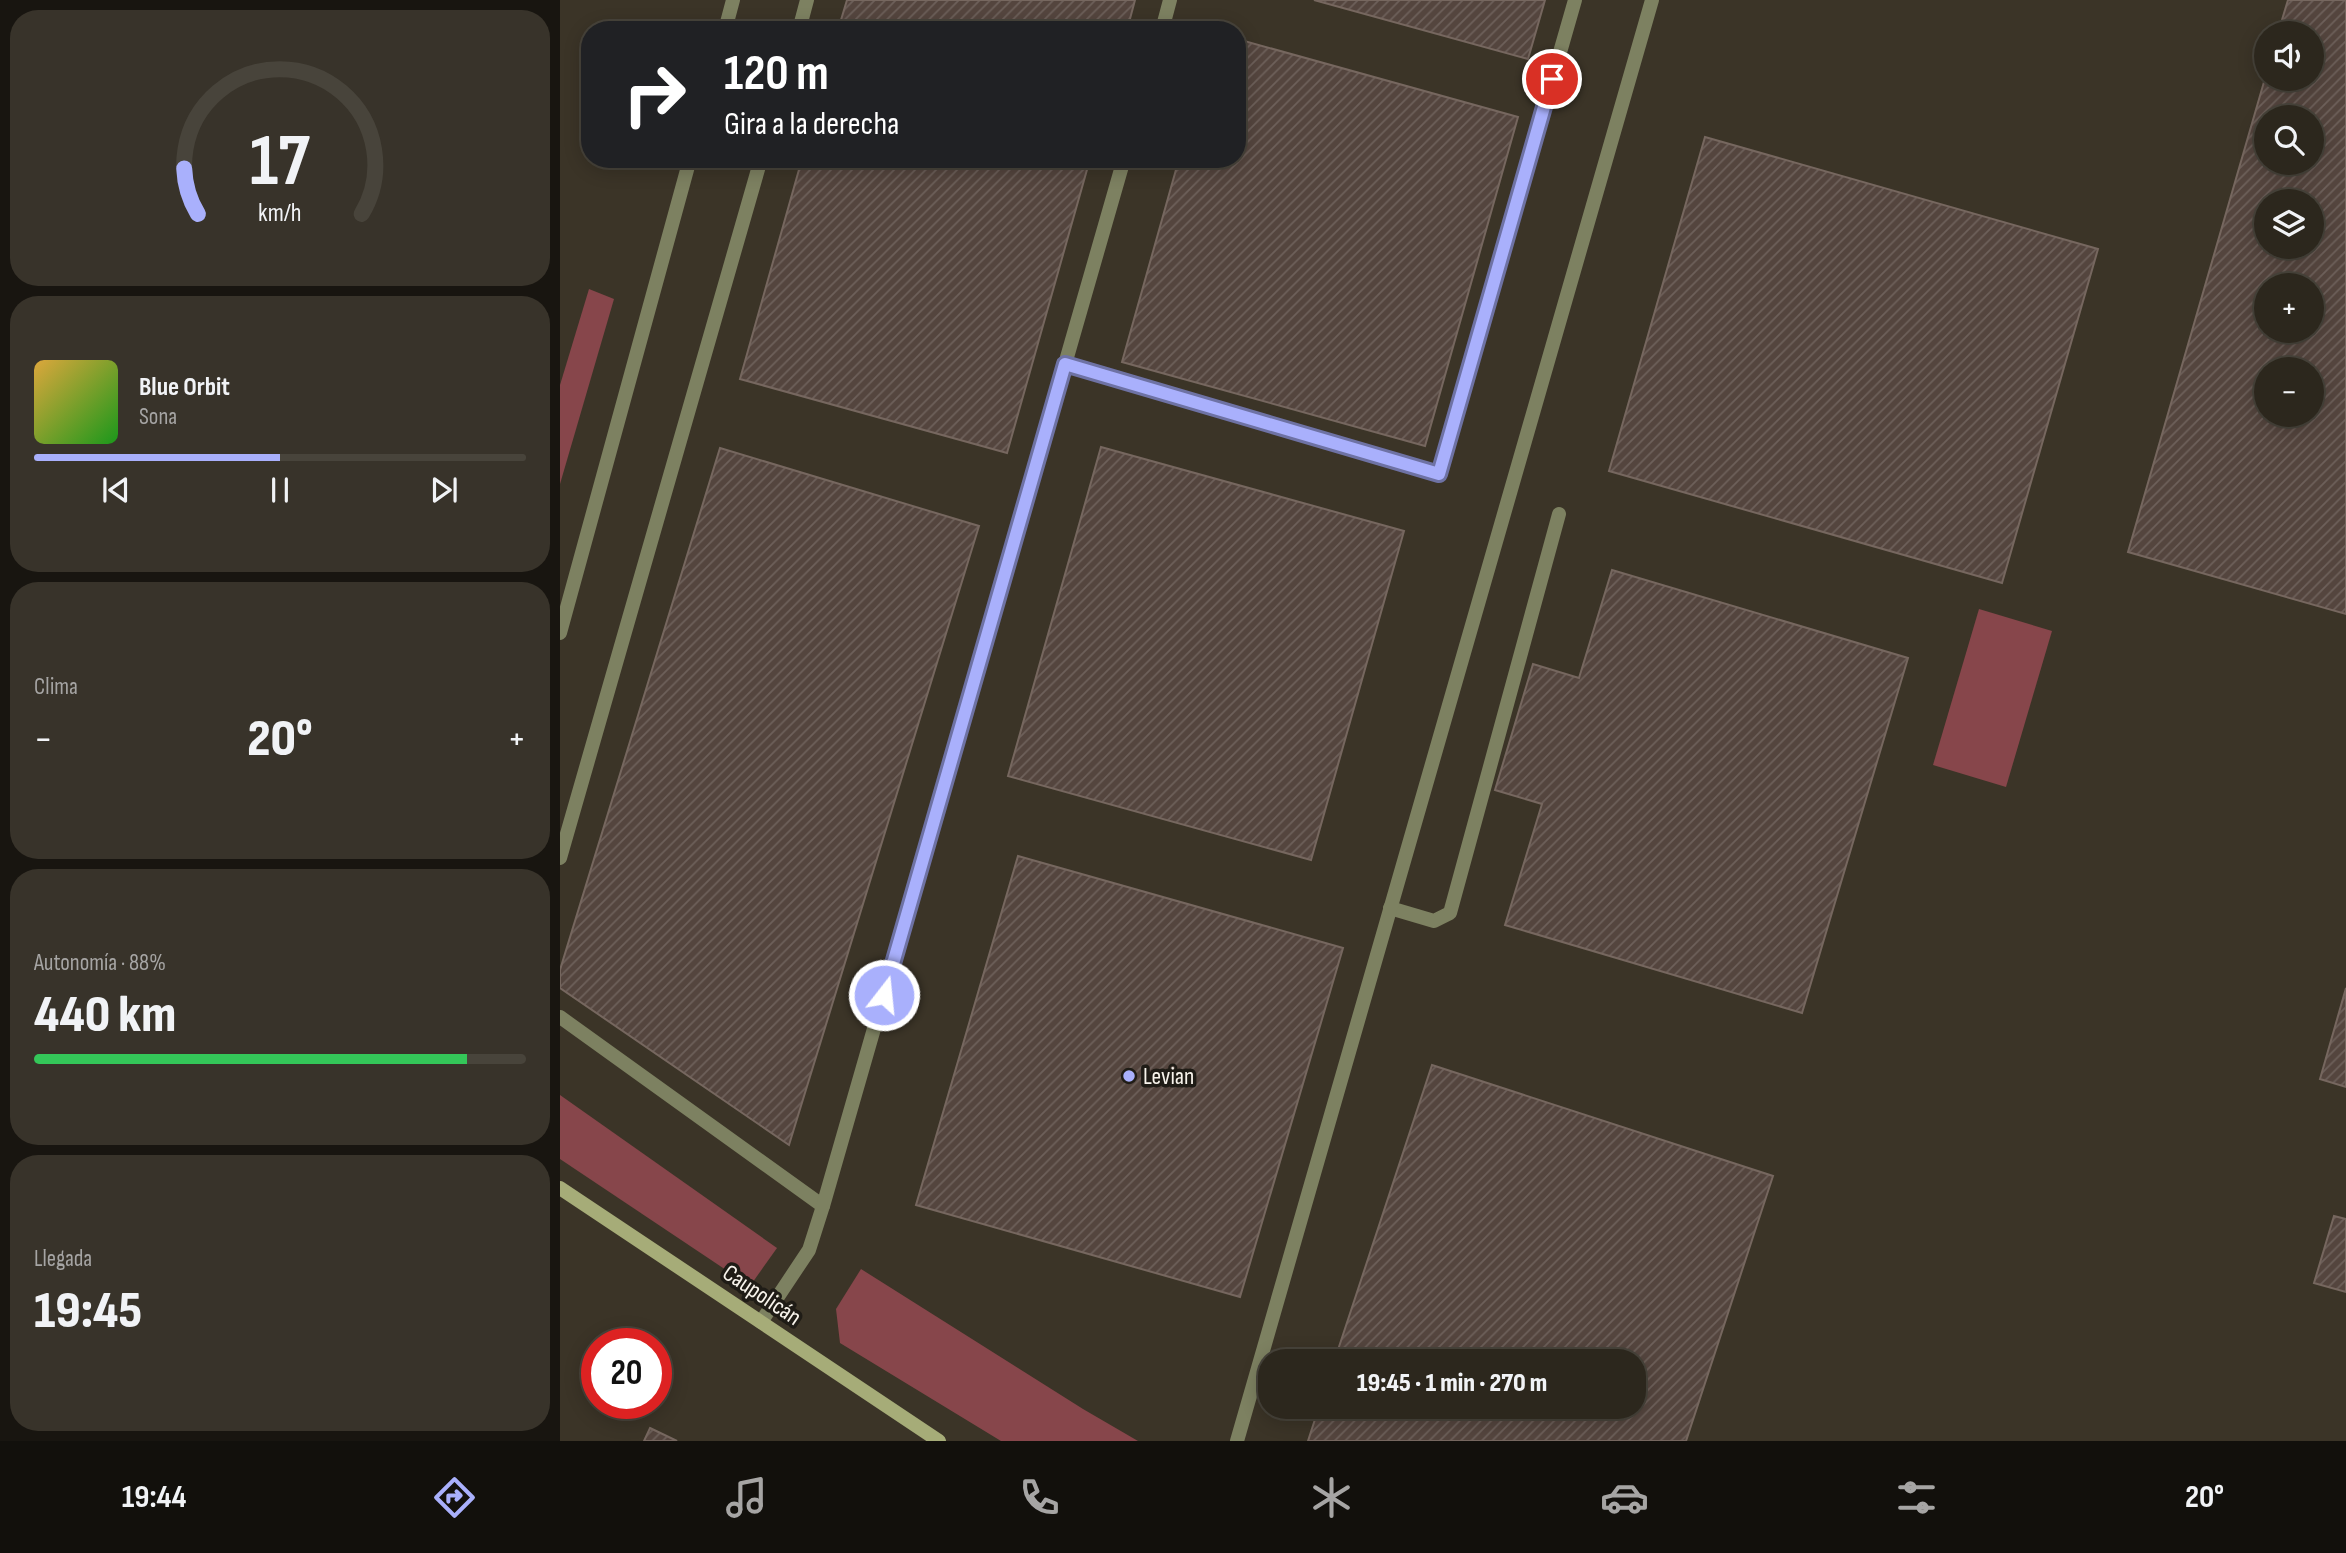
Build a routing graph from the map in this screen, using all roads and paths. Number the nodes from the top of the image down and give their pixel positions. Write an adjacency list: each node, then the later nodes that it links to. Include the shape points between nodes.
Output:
1 (733, 0): 6 (street)
2 (807, 0): 7 (street)
3 (1170, 0): 8 (street)
4 (1575, 0): 12 (street, via 1439,474)
5 (1652, 0): 16 (street)
6 (727, 21)
7 (801, 21)
8 (1164, 21)
9 (688, 168): 14 (street)
10 (758, 168): 15 (street)
11 (1121, 168): 12 (street)
12 (1065, 364): 19 (street)
13 (1559, 514): 16 (street, via 1450,912 1434,921)
14 (560, 633)
15 (560, 858)
16 (1390, 908): 22 (street)
17 (560, 1017): 19 (street)
18 (560, 1188): 20 (main road, Caupolicán)
19 (823, 1206): 20 (street, via 809,1250)
20 (761, 1322): 21 (main road, Caupolicán)
21 (939, 1441)
22 (1237, 1441)

